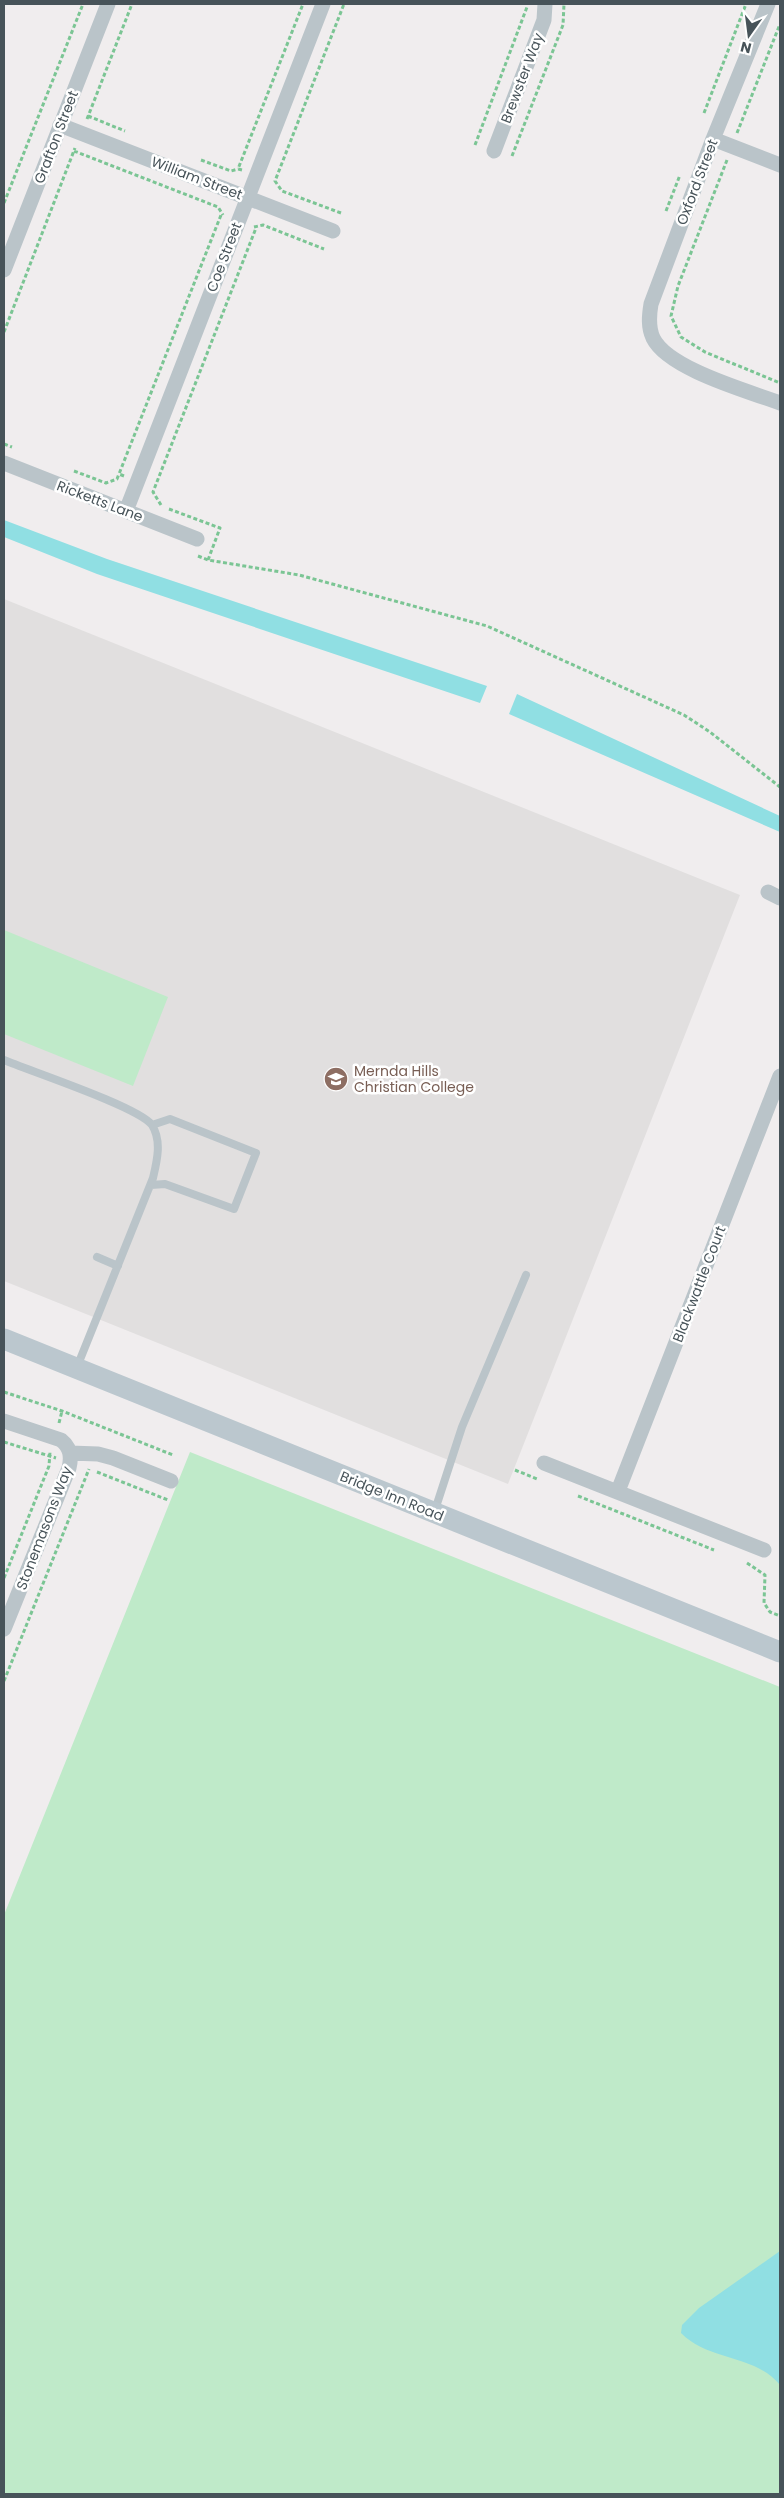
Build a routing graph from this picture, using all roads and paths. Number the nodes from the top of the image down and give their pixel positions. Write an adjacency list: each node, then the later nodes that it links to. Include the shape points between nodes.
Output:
1 (83, 4): 28 (path)
2 (108, 4): 14 (street, Grafton Street)
3 (132, 4): 12 (path)
4 (323, 4): 27 (street, Coe Street)
5 (344, 4): 30 (path, via 274,181 282,190)
6 (529, 4): 18 (path)
7 (545, 4): 21 (street, Brewster Way, via 544,20)
8 (564, 4): 22 (path, via 562,25)
9 (746, 4): 13 (path)
10 (767, 5): 17 (street, Oxford Street)
11 (780, 24): 19 (path)
12 (88, 116): 15 (path); 16 (path)
13 (702, 119)
14 (60, 125): 15 (street, William Street); 35 (street, Grafton Street)
15 (81, 133): 20 (path); 27 (street, William Street)
16 (132, 134)
17 (713, 139): 19 (street); 38 (street, Oxford Street, via 651,304 649,327 654,340 667,355 695,371)
18 (475, 145)
19 (732, 146): 24 (street); 37 (path, via 678,286 671,316 681,336 705,352)
20 (74, 151): 31 (path, via 218,207 220,215); 36 (path)
21 (494, 151)
22 (511, 157)
23 (195, 158): 25 (path, via 231,171)
24 (780, 165)
25 (238, 168)
26 (682, 171): 29 (path)
27 (247, 198): 31 (street, Coe Street); 33 (street, William Street)
28 (4, 203)
29 (666, 211)
30 (341, 213)
31 (238, 221): 32 (path); 44 (street, Coe Street)
32 (256, 228): 34 (path, via 263,225); 46 (path, via 153,492 159,505 220,528)
33 (333, 231)
34 (324, 249)
35 (4, 270)
36 (4, 332)
37 (780, 383)
38 (780, 403)
39 (4, 444): 40 (path)
40 (13, 447)
41 (4, 463): 44 (street, Ricketts Lane)
42 (69, 469): 43 (path, via 106,483 117,479)
43 (119, 474)
44 (126, 511): 45 (street, Ricketts Lane)
45 (195, 546): 46 (path)
46 (208, 560): 47 (path, via 298,574 487,626 684,715)
47 (780, 787)
48 (4, 1060): 50 (lane, via 131,1109)
49 (780, 1076): 68 (street, Blackwattle Court)
50 (152, 1125): 51 (lane, via 159,1150); 51 (lane, via 170,1118 256,1153 234,1209 165,1184)
51 (151, 1185): 53 (lane)
52 (97, 1258): 53 (lane)
53 (118, 1266): 56 (lane)
54 (526, 1275): 70 (lane, via 462,1427)
55 (4, 1338): 56 (main road, Bridge Inn Road)
56 (77, 1368): 70 (main road, Bridge Inn Road)
57 (4, 1392): 58 (path)
58 (62, 1411): 60 (path); 62 (path)
59 (4, 1421): 60 (street)
60 (55, 1438): 61 (street, via 66,1444); 74 (path, via 48,1456 49,1466)
61 (70, 1453): 66 (street, via 113,1458); 76 (street, Stonemasons Way, via 69,1468)
62 (173, 1455)
63 (544, 1463): 68 (street)
64 (89, 1469): 78 (path)
65 (515, 1470): 67 (path)
66 (171, 1480)
67 (541, 1481)
68 (618, 1492): 71 (street)
69 (576, 1495): 72 (path)
70 (434, 1513): 77 (main road, Bridge Inn Road)
71 (764, 1550)
72 (722, 1553)
73 (740, 1560): 75 (path, via 765,1575 764,1603 770,1612)
74 (4, 1578)
75 (780, 1616)
76 (4, 1629)
77 (780, 1652)
78 (4, 1681)

